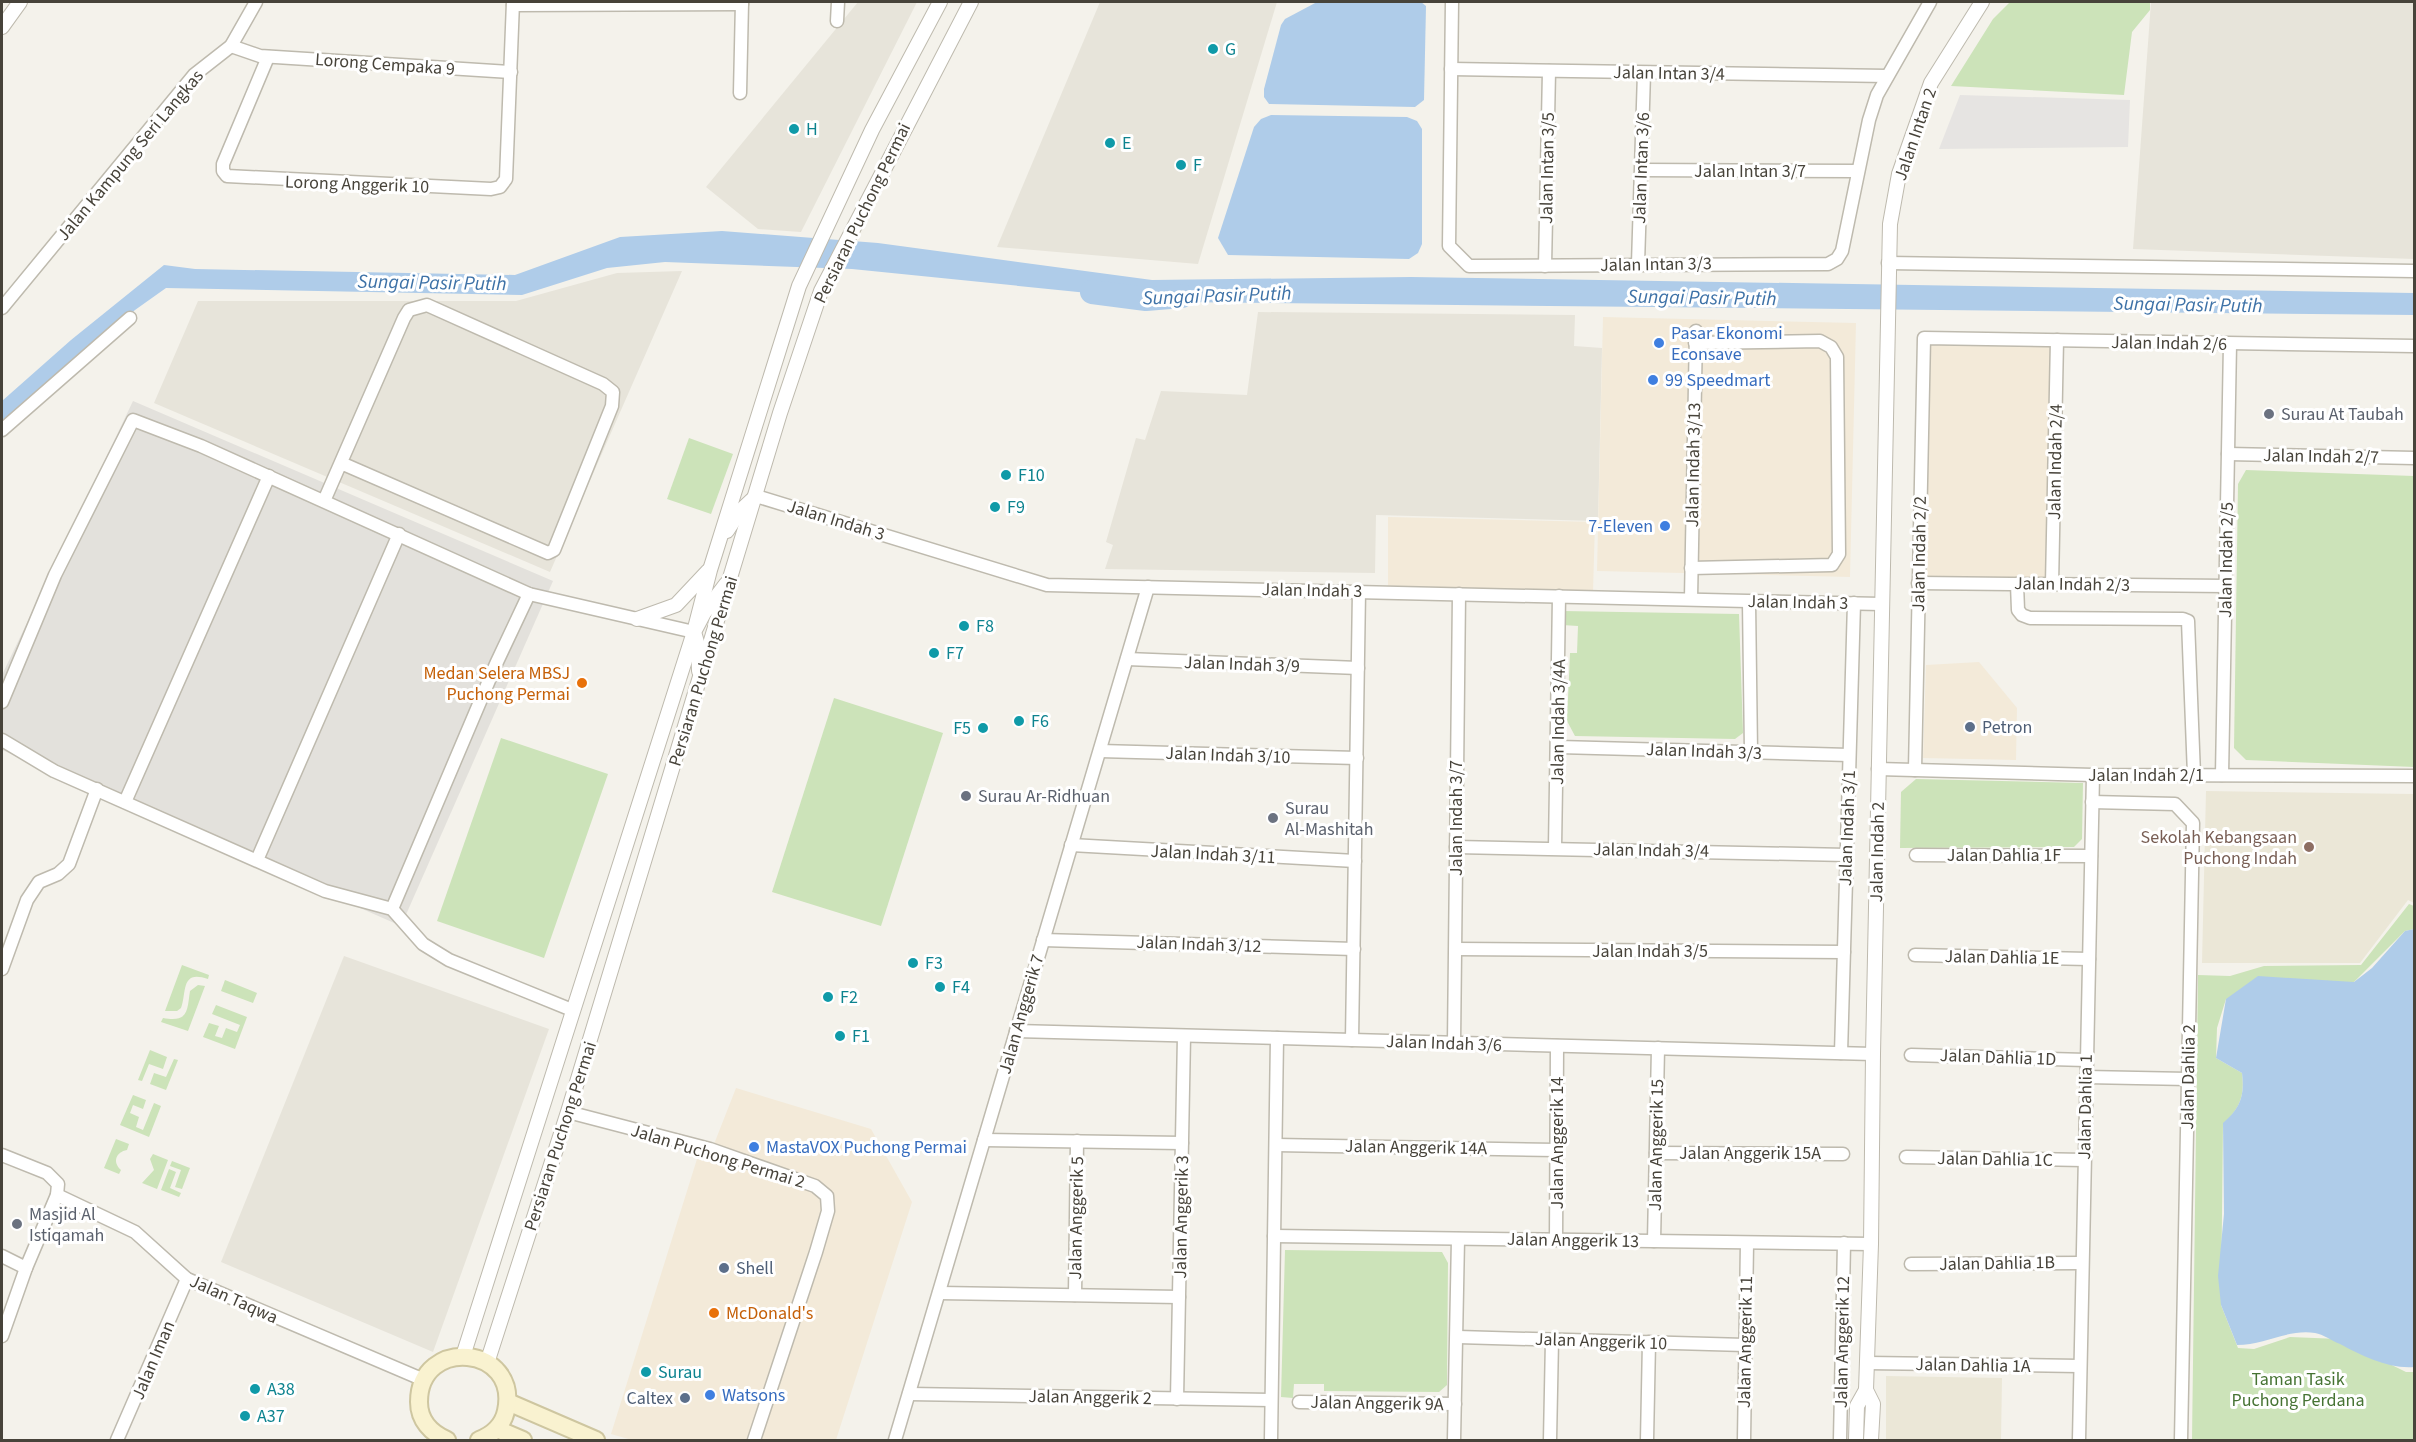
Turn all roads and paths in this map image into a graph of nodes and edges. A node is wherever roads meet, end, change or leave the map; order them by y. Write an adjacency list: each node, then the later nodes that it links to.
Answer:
1 (20, 2): 12 (street)
2 (256, 2): 13 (street, Jalan Kampung Seri Langkas)
3 (838, 2): 11 (street)
4 (940, 2): 35 (street, Persiaran Puchong Permai)
5 (972, 2): 40 (street, Persiaran Puchong Permai)
6 (1452, 2): 15 (street, Jalan Intan 3/3)
7 (1930, 2): 19 (street, Jalan Intan 3/3)
8 (1982, 2): 23 (street, Jalan Intan 2)
9 (513, 3): 10 (street); 17 (street)
10 (742, 3): 20 (street)
11 (837, 21)
12 (2, 27)
13 (231, 46): 14 (street, Lorong Cempaka 9); 27 (street, Jalan Kampung Seri Langkas)
14 (264, 57): 17 (street, Lorong Cempaka 9); 17 (street, Lorong Anggerik 10)
15 (1451, 69): 16 (street, Jalan Intan 3/4); 25 (street, Jalan Intan 3/3)
16 (1549, 71): 18 (street, Jalan Intan 3/4); 25 (street, Jalan Intan 3/5)
17 (511, 72)
18 (1644, 73): 19 (street, Jalan Intan 3/4); 21 (street, Jalan Intan 3/6)
19 (1887, 76): 22 (street, Jalan Intan 3/3)
20 (740, 93)
21 (1642, 170): 22 (street, Jalan Intan 3/7); 24 (street, Jalan Intan 3/6)
22 (1858, 171): 24 (street, Jalan Intan 3/3)
23 (1888, 263): 26 (street); 28 (street, Jalan Intan 2)
24 (1638, 264): 25 (street, Jalan Intan 3/3)
25 (1545, 266)
26 (2415, 271)
27 (2, 308)
28 (1888, 314): 59 (street, Jalan Indah 2)
29 (130, 318): 34 (street)
30 (1924, 338): 31 (street, Jalan Indah 2/6); 47 (street, Jalan Indah 2/2)
31 (2057, 340): 32 (street, Jalan Indah 2/6); 49 (street, Jalan Indah 2/4)
32 (2230, 344): 33 (street, Jalan Indah 2/6); 36 (street, Jalan Indah 2/5)
33 (2415, 346)
34 (2, 430)
35 (753, 430): 40 (street); 43 (street, Persiaran Puchong Permai)
36 (2228, 454): 37 (street, Jalan Indah 2/7); 50 (street, Jalan Indah 2/5)
37 (2415, 458)
38 (341, 463): 38 (street); 41 (street)
39 (269, 477): 41 (street); 65 (street); 79 (street)
40 (756, 496): 43 (street); 46 (street, Persiaran Puchong Permai); 51 (street, Jalan Indah 3)
41 (324, 501): 42 (street)
42 (399, 534): 53 (street); 87 (street)
43 (715, 554): 45 (street, Persiaran Puchong Permai)
44 (1691, 568): 44 (street, Jalan Indah 3/13); 56 (street, Jalan Indah 3/13)
45 (710, 570): 60 (street); 61 (street, Persiaran Puchong Permai)
46 (731, 578): 61 (street); 64 (street, Persiaran Puchong Permai)
47 (1918, 583): 48 (street, Jalan Indah 2/3); 73 (street, Jalan Indah 2/2)
48 (2017, 584): 49 (street, Jalan Indah 2/3); 75 (street)
49 (2052, 584): 50 (street, Jalan Indah 2/3)
50 (2226, 586): 76 (street, Jalan Indah 2/5)
51 (1148, 587): 52 (street, Jalan Indah 3); 62 (street, Jalan Anggerik 7)
52 (1359, 591): 54 (street, Jalan Indah 3); 63 (street)
53 (529, 594): 60 (street); 89 (street)
54 (1459, 594): 55 (street, Jalan Indah 3); 82 (street, Jalan Indah 3/7)
55 (1559, 596): 56 (street, Jalan Indah 3); 67 (street, Jalan Indah 3/4A)
56 (1691, 599): 57 (street, Jalan Indah 3)
57 (1749, 602): 58 (street, Jalan Indah 3); 69 (street)
58 (1854, 603): 59 (street, Jalan Indah 3); 70 (street, Jalan Indah 3/1)
59 (1881, 604): 72 (street, Jalan Indah 2)
60 (637, 619): 61 (street)
61 (694, 632): 64 (street); 97 (street, Persiaran Puchong Permai)
62 (1127, 659): 63 (street, Jalan Indah 3/9); 68 (street, Jalan Anggerik 7)
63 (1358, 668): 71 (street)
64 (700, 680): 111 (street, Persiaran Puchong Permai)
65 (2, 702)
66 (2, 740): 78 (street)
67 (1559, 747): 69 (street, Jalan Indah 3/3); 83 (street, Jalan Indah 3/4A)
68 (1100, 751): 71 (street, Jalan Indah 3/10); 81 (street, Jalan Anggerik 7)
69 (1751, 752): 70 (street, Jalan Indah 3/3)
70 (1849, 755): 84 (street, Jalan Indah 3/1)
71 (1357, 758): 88 (street)
72 (1878, 770): 73 (street, Jalan Indah 2/1); 106 (street, Jalan Indah 2)
73 (1915, 770): 74 (street, Jalan Indah 2/1)
74 (2093, 774): 75 (street, Jalan Indah 2/1); 80 (street, Jalan Dahlia 1)
75 (2194, 775): 76 (street, Jalan Indah 2/1)
76 (2222, 775): 77 (street, Jalan Indah 2/1)
77 (2415, 776)
78 (97, 789): 79 (street); 96 (street)
79 (125, 802): 87 (street)
80 (2092, 802): 86 (street, Jalan Dahlia 1); 110 (street, Jalan Dahlia 2)
81 (1071, 845): 88 (street, Jalan Indah 3/11); 90 (street, Jalan Anggerik 7)
82 (1456, 847): 83 (street, Jalan Indah 3/4); 92 (street, Jalan Indah 3/7)
83 (1555, 848): 84 (street, Jalan Indah 3/4)
84 (1847, 855): 93 (street, Jalan Indah 3/1)
85 (1916, 855): 86 (street, Jalan Dahlia 1F)
86 (2091, 856): 95 (street, Jalan Dahlia 1)
87 (257, 860): 89 (street)
88 (1355, 861): 91 (street)
89 (392, 909): 97 (street)
90 (1043, 940): 91 (street, Jalan Indah 3/12); 98 (street, Jalan Anggerik 7)
91 (1354, 949): 101 (street)
92 (1456, 949): 93 (street, Jalan Indah 3/5); 102 (street, Jalan Indah 3/7)
93 (1844, 952): 105 (street, Jalan Indah 3/1)
94 (1915, 955): 95 (street, Jalan Dahlia 1E)
95 (2089, 959): 108 (street, Jalan Dahlia 1)
96 (2, 969)
97 (572, 1010): 143 (street, Persiaran Puchong Permai)
98 (1016, 1031): 99 (street, Jalan Indah 3/6); 112 (street, Jalan Anggerik 7)
99 (1184, 1036): 100 (street, Jalan Indah 3/6); 114 (street, Jalan Anggerik 3)
100 (1277, 1038): 101 (street, Jalan Indah 3/6); 115 (street)
101 (1352, 1040): 102 (street, Jalan Indah 3/6)
102 (1454, 1043): 103 (street, Jalan Indah 3/6)
103 (1557, 1046): 104 (street, Jalan Indah 3/6); 116 (street, Jalan Anggerik 14)
104 (1658, 1048): 105 (street, Jalan Indah 3/6); 117 (street, Jalan Anggerik 15)
105 (1841, 1053): 106 (street, Jalan Indah 3/6)
106 (1873, 1054): 129 (street, Jalan Indah 2)
107 (1911, 1055): 108 (street, Jalan Dahlia 1D)
108 (2086, 1060): 109 (street, Jalan Dahlia 1)
109 (2086, 1077): 110 (street); 121 (street, Jalan Dahlia 1)
110 (2188, 1079): 172 (street, Jalan Dahlia 2)
111 (568, 1112): 144 (street, Persiaran Puchong Permai); 161 (street, Jalan Puchong Permai 2)
112 (984, 1140): 113 (street); 135 (street, Jalan Anggerik 7)
113 (1077, 1142): 114 (street); 136 (street, Jalan Anggerik 5)
114 (1182, 1143): 137 (street, Jalan Anggerik 3)
115 (1276, 1145): 116 (street, Jalan Anggerik 14A); 123 (street)
116 (1556, 1150): 125 (street, Jalan Anggerik 14)
117 (1656, 1153): 118 (street, Jalan Anggerik 15A); 126 (street, Jalan Anggerik 15)
118 (1843, 1154)
119 (2, 1155): 122 (street)
120 (1906, 1157): 121 (street, Jalan Dahlia 1C)
121 (2084, 1160): 131 (street, Jalan Dahlia 1)
122 (57, 1195): 133 (street); 134 (street, Jalan Taqwa)
123 (1274, 1236): 124 (street, Jalan Anggerik 13); 151 (street)
124 (1458, 1239): 125 (street, Jalan Anggerik 13); 139 (street)
125 (1556, 1239): 126 (street, Jalan Anggerik 13)
126 (1654, 1241): 127 (street, Jalan Anggerik 13)
127 (1747, 1243): 128 (street, Jalan Anggerik 13); 142 (street, Jalan Anggerik 11)
128 (1844, 1244): 129 (street, Jalan Anggerik 13); 168 (street, Jalan Anggerik 12)
129 (1871, 1244): 145 (street, Jalan Indah 2)
130 (2, 1256): 133 (street)
131 (2082, 1263): 132 (street, Jalan Dahlia 1B); 146 (street, Jalan Dahlia 1)
132 (1911, 1264)
133 (26, 1268): 138 (street)
134 (187, 1280): 147 (street, Jalan Taqwa); 157 (street, Jalan Iman)
135 (939, 1293): 136 (street); 149 (street, Jalan Anggerik 7)
136 (1075, 1295): 137 (street)
137 (1179, 1297): 150 (street, Jalan Anggerik 3)
138 (2, 1336)
139 (1458, 1337): 140 (street, Jalan Anggerik 10); 154 (street)
140 (1552, 1340): 141 (street, Jalan Anggerik 10); 165 (street)
141 (1649, 1342): 142 (street, Jalan Anggerik 10); 166 (street)
142 (1745, 1345): 167 (street, Jalan Anggerik 11)
143 (463, 1356): 144 (main road); 147 (main road)
144 (487, 1363): 152 (main road)
145 (1867, 1363): 146 (street, Jalan Dahlia 1A); 148 (street, Jalan Indah 2)
146 (2079, 1366): 171 (street, Jalan Dahlia 1)
147 (424, 1380): 156 (main road)
148 (1866, 1390): 169 (street, Jalan Indah 2); 170 (street, Jalan Indah 2)
149 (909, 1394): 150 (street, Jalan Anggerik 2); 162 (street, Jalan Anggerik 7)
150 (1178, 1399): 151 (street, Jalan Anggerik 2)
151 (1271, 1400): 163 (street)
152 (508, 1402): 155 (main road); 160 (main road)
153 (1299, 1402): 154 (street, Jalan Anggerik 9A)
154 (1455, 1404): 164 (street)
155 (497, 1429): 158 (main road); 159 (main road)
156 (440, 1439)
157 (117, 1440)
158 (480, 1440)
159 (523, 1440)
160 (596, 1440)
161 (754, 1440)
162 (895, 1440)
163 (1271, 1440)
164 (1454, 1440)
165 (1550, 1440)
166 (1647, 1440)
167 (1744, 1440)
168 (1840, 1440)
169 (1856, 1440)
170 (1871, 1440)
171 (2079, 1440)
172 (2181, 1440)

